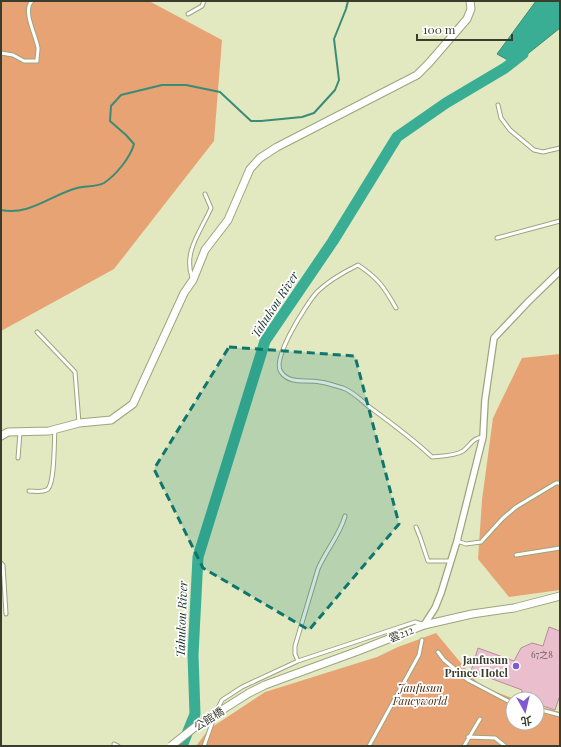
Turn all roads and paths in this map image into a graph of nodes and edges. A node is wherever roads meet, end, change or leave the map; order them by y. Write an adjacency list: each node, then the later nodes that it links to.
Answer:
1 (32, 1): 5 (lane)
2 (204, 1): 4 (lane)
3 (470, 1): 12 (street)
4 (188, 14)
5 (1, 53)
6 (498, 105): 7 (lane)
7 (560, 148)
8 (205, 194): 12 (lane)
9 (560, 221): 10 (lane)
10 (497, 238)
11 (560, 271): 19 (street)
12 (193, 280): 15 (street)
13 (396, 308): 19 (lane)
14 (38, 332): 15 (lane)
15 (79, 423): 16 (street)
16 (55, 429): 17 (street); 22 (lane)
17 (20, 431): 18 (street); 20 (lane)
18 (1, 436)
19 (483, 437): 25 (street)
20 (18, 458)
21 (560, 483): 25 (lane)
22 (30, 491)
23 (346, 516): 35 (lane)
24 (416, 527): 28 (lane)
25 (457, 541): 28 (street)
26 (560, 548): 27 (lane)
27 (516, 555)
28 (451, 561): 32 (street)
29 (1, 563): 31 (lane)
30 (560, 596): 32 (street, 雲212 / 雲212)
31 (6, 614)
32 (424, 625): 35 (lane); 36 (street, 雲212 / 雲212)
33 (422, 640): 44 (lane)
34 (438, 652): 37 (lane)
35 (298, 661): 43 (lane)
36 (249, 693): 42 (street, 公館橋 / 雲212, bridge)
37 (505, 699)
38 (545, 711): 39 (lane)
39 (560, 715)
40 (480, 719): 41 (lane)
41 (468, 737): 45 (lane); 46 (lane)
42 (171, 746)
43 (204, 746)
44 (370, 746)
45 (464, 746)
46 (505, 746)

